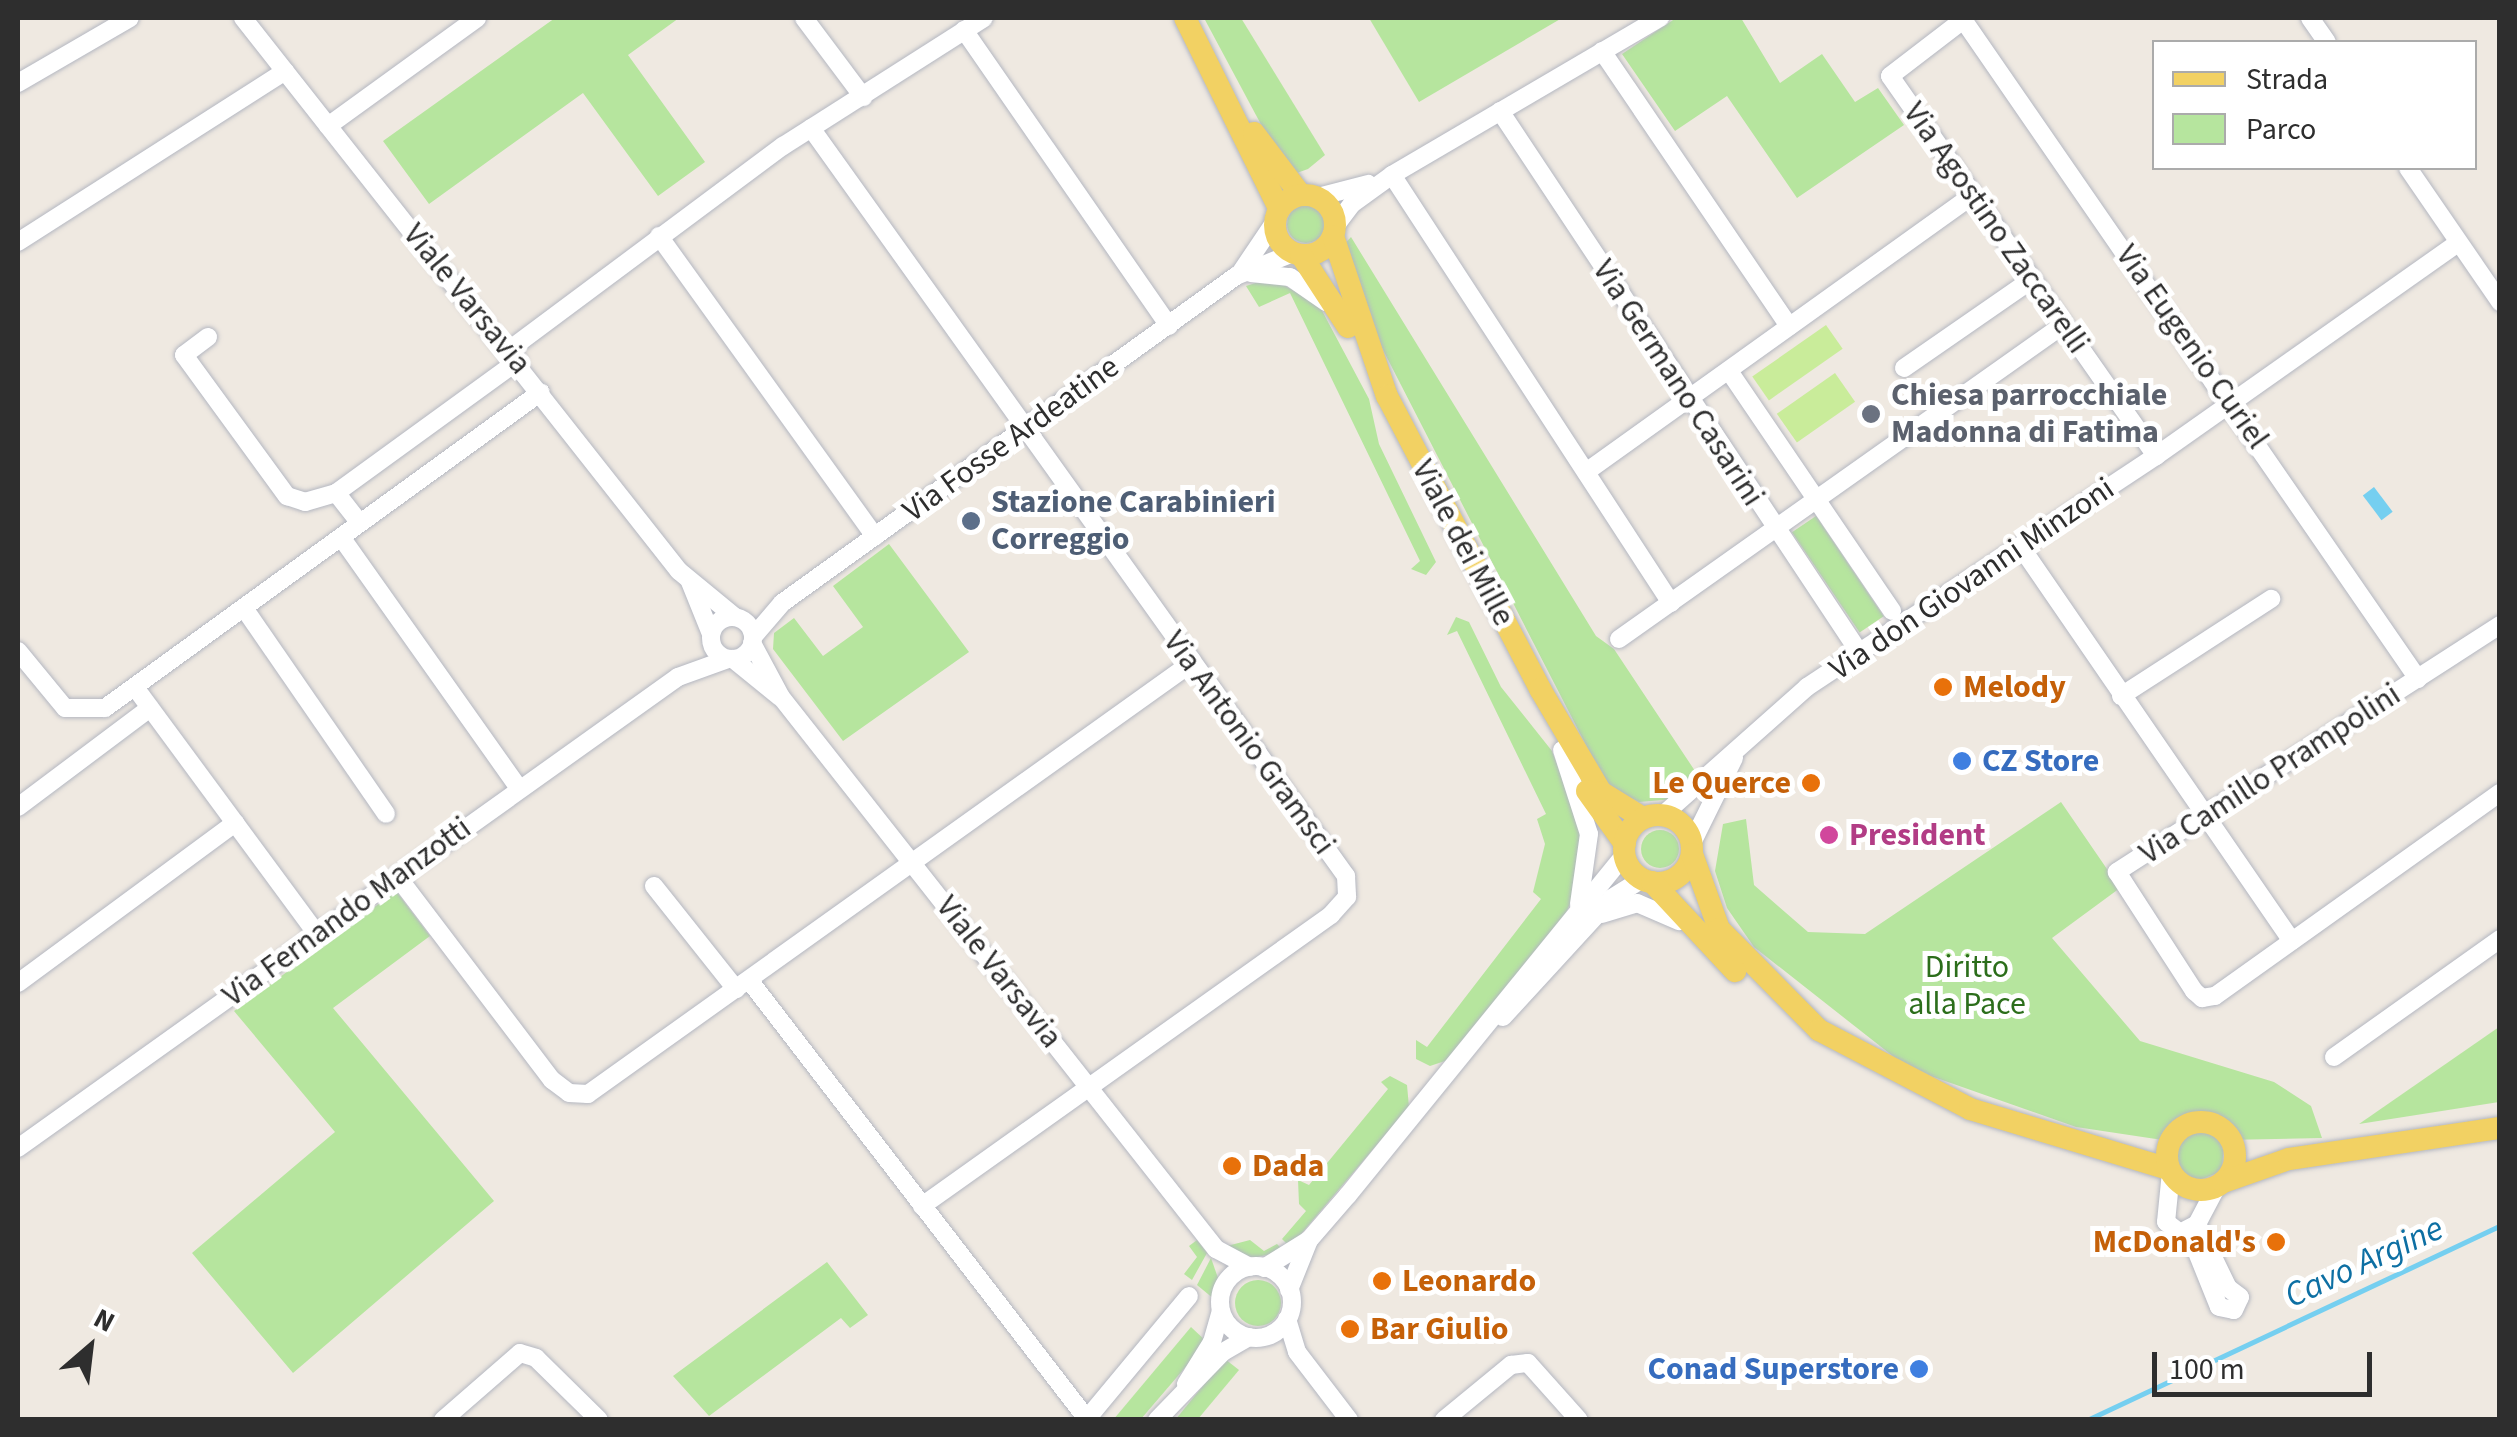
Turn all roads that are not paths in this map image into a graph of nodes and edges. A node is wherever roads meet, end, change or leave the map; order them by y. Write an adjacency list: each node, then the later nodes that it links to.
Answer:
1 (130, 18): 14 (street)
2 (243, 18): 13 (street, Viale Varsavia)
3 (475, 18): 18 (street)
4 (804, 18): 16 (street)
5 (984, 18): 10 (street)
6 (1185, 18): 15 (main road, Viale dei Mille)
7 (1660, 18): 12 (street)
8 (1962, 18): 23 (street, Via Agostino Zaccarelli); 44 (street, Via Eugenio Curiel)
9 (2310, 18): 11 (street)
10 (964, 30): 16 (street); 35 (street)
11 (2326, 40)
12 (1602, 51): 17 (street); 36 (street)
13 (285, 71): 18 (street, Viale Varsavia); 27 (street)
14 (18, 84)
15 (1224, 92): 22 (main road, Viale dei Mille); 24 (main road, Viale dei Mille)
16 (863, 97): 19 (street)
17 (1500, 111): 21 (street); 43 (street, Via Germano Casarini)
18 (328, 126): 38 (street, Viale Varsavia)
19 (811, 128): 26 (street); 45 (street, Via Antonio Gramsci)
20 (2409, 170): 28 (street)
21 (1392, 176): 22 (street); 25 (street); 47 (street)
22 (1309, 196): 24 (main road); 25 (main road, Viale dei Mille)
23 (1971, 196): 31 (street, Via Agostino Zaccarelli); 36 (street)
24 (1277, 216): 29 (main road, Viale dei Mille); 30 (street, Via Fosse Ardeatine)
25 (1334, 231): 29 (main road); 42 (main road, Viale dei Mille)
26 (660, 236): 38 (street); 53 (street)
27 (18, 242)
28 (2457, 244): 32 (street); 44 (street, Via don Giovanni Minzoni)
29 (1297, 254): 30 (street, Via Fosse Ardeatine); 33 (main road, Viale dei Mille)
30 (1240, 274): 33 (street); 35 (street, Via Fosse Ardeatine)
31 (2031, 280): 34 (street, Via Agostino Zaccarelli); 39 (street)
32 (2500, 302)
33 (1344, 319): 42 (main road, Viale dei Mille)
34 (2063, 325): 46 (street, Via Agostino Zaccarelli); 49 (street)
35 (1169, 326): 45 (street, Via Fosse Ardeatine)
36 (1789, 326): 40 (street)
37 (208, 337): 48 (street)
38 (513, 356): 41 (street, Viale Varsavia); 48 (street)
39 (1904, 368)
40 (1729, 371): 43 (street); 49 (street)
41 (540, 392): 50 (street); 55 (street, Viale Varsavia)
42 (1387, 396): 72 (main road, Viale dei Mille)
43 (1690, 400): 47 (street); 51 (street, Via Germano Casarini)
44 (2232, 404): 46 (street, Via don Giovanni Minzoni); 71 (street, Via Eugenio Curiel)
45 (1022, 430): 53 (street, Via Fosse Ardeatine); 69 (street, Via Antonio Gramsci)
46 (2156, 456): 54 (street, Via don Giovanni Minzoni)
47 (1586, 472): 58 (street)
48 (336, 493): 50 (street)
49 (1818, 500): 51 (street); 60 (street)
50 (359, 522): 52 (street)
51 (1775, 530): 58 (street); 67 (street, Via Germano Casarini)
52 (340, 536): 59 (street); 79 (street)
53 (875, 537): 57 (street, Via Fosse Ardeatine)
54 (2021, 547): 67 (street, Via don Giovanni Minzoni); 74 (street)
55 (690, 582): 61 (street, Viale Varsavia); 63 (street, Viale Varsavia)
56 (2271, 599): 74 (street)
57 (782, 603): 61 (street, Via Fosse Ardeatine); 65 (street, Via Fosse Ardeatine)
58 (1671, 603): 64 (street)
59 (244, 608): 73 (street); 82 (street)
60 (1892, 610)
61 (738, 618): 63 (street); 65 (street, Viale Varsavia)
62 (2500, 625): 71 (street, Via Camillo Prampolini)
63 (711, 636): 68 (street, Viale Varsavia); 70 (street, Via Fernando Manzotti)
64 (1619, 639)
65 (753, 640): 68 (street); 75 (street, Viale Varsavia)
66 (18, 651): 73 (street)
67 (1859, 652): 77 (street, Via don Giovanni Minzoni)
68 (731, 659): 70 (street, Via Fernando Manzotti); 75 (street, Viale Varsavia)
69 (1190, 664): 88 (street); 101 (street, Via Antonio Gramsci)
70 (678, 677): 79 (street, Via Fernando Manzotti)
71 (2418, 680): 84 (street, Via Camillo Prampolini)
72 (1540, 689): 78 (main road, Viale dei Mille); 83 (main road, Viale dei Mille)
73 (137, 690): 76 (street)
74 (2121, 696): 84 (street)
75 (780, 698): 88 (street, Viale Varsavia)
76 (150, 708): 81 (street); 85 (street)
77 (1739, 749): 83 (street, Via don Giovanni Minzoni); 86 (street, Via don Giovanni Minzoni)
78 (1562, 750): 87 (main road, Viale dei Mille); 92 (street, Viale dei Mille)
79 (519, 788): 89 (street, Via Fernando Manzotti)
80 (2500, 794): 95 (street)
81 (18, 807)
82 (386, 814)
83 (1653, 816): 86 (main road, Viale dei Mille); 87 (main road)
84 (2206, 818): 95 (street); 95 (street, Via Camillo Prampolini)
85 (234, 823): 93 (street); 97 (street)
86 (1692, 848): 90 (main road); 99 (main road)
87 (1625, 849): 90 (main road, Viale dei Mille); 92 (street)
88 (913, 862): 98 (street); 101 (street, Viale Varsavia)
89 (397, 876): 93 (street, Via Fernando Manzotti); 98 (street)
90 (1647, 880): 92 (street); 96 (main road, Viale dei Mille)
91 (654, 886): 98 (street)
92 (1586, 915): 96 (street); 111 (street)
93 (317, 934): 106 (street, Via Fernando Manzotti)
94 (2500, 939): 100 (street)
95 (2292, 941)
96 (1724, 959): 99 (main road, Viale dei Mille)
97 (18, 983)
98 (742, 985): 110 (street)
99 (1800, 1014): 105 (main road)
100 (2334, 1056)
101 (1088, 1085): 110 (street); 112 (street, Viale Varsavia)
102 (2500, 1128): 107 (main road)
103 (2178, 1130): 104 (main road); 105 (main road); 108 (main road)
104 (2229, 1137): 107 (main road); 109 (main road)
105 (2107, 1146): 108 (main road)
106 (18, 1148)
107 (2289, 1159): 109 (main road)
108 (2170, 1170): 109 (main road); 109 (street)
109 (2220, 1184)
110 (922, 1206): 122 (street)
111 (1308, 1240): 113 (street); 115 (street)
112 (1216, 1249): 113 (street, Viale Varsavia); 114 (street, Viale Varsavia)
113 (1257, 1268): 114 (street); 115 (street)
114 (1225, 1284): 117 (street)
115 (1289, 1290): 118 (street)
116 (1190, 1296): 122 (street)
117 (1221, 1311): 119 (street); 121 (street)
118 (1287, 1319): 119 (street); 120 (street)
119 (1254, 1338): 120 (street); 121 (street)
120 (1302, 1361): 126 (street)
121 (1184, 1390): 125 (street)
122 (1086, 1419)
123 (443, 1420): 124 (street)
124 (599, 1420)
125 (1157, 1420)
126 (1349, 1420)
127 (1444, 1420): 128 (street)
128 (1579, 1420)

